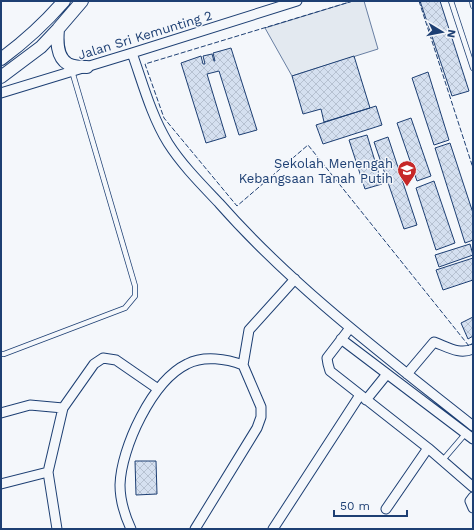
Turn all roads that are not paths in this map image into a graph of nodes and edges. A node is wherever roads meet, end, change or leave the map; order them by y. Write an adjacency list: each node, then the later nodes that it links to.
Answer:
1 (64, 1): 9 (main road)
2 (82, 1): 7 (main road)
3 (297, 1): 8 (street, Jalan Sri Kemunting 2)
4 (451, 1): 11 (lane)
5 (472, 1): 6 (lane)
6 (473, 6)
7 (58, 29): 10 (main road); 13 (main road)
8 (132, 53): 10 (street, Jalan Sri Kemunting 2); 15 (street)
9 (1, 59)
10 (87, 67): 12 (street, Jalan Sri Kemunting 2)
11 (473, 68)
12 (72, 71): 14 (street, Jalan Sri Kemunting 2); 19 (lane)
13 (1, 77)
14 (1, 93)
15 (295, 279): 16 (street); 20 (street)
16 (350, 328): 17 (street); 22 (street)
17 (341, 339): 21 (street); 24 (street)
18 (473, 349): 22 (street)
19 (1, 354)
20 (243, 366): 23 (street); 39 (street)
21 (387, 374): 24 (street); 28 (street)
22 (408, 374): 27 (street)
23 (158, 389): 25 (street); 38 (street)
24 (363, 397): 29 (street); 40 (street)
25 (63, 408): 26 (street); 31 (street)
26 (1, 412)
27 (473, 426)
28 (469, 436): 30 (lane)
29 (428, 448): 30 (street); 36 (street)
30 (442, 461): 33 (street)
31 (48, 472): 32 (street); 37 (street)
32 (1, 484)
33 (473, 487)
34 (473, 497): 35 (street)
35 (473, 508)
36 (386, 509)
37 (57, 529)
38 (131, 529)
39 (195, 529)
40 (273, 529)

